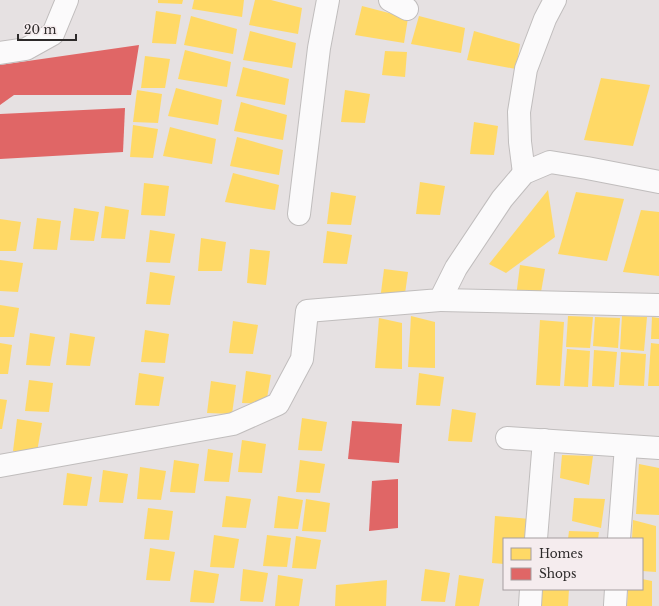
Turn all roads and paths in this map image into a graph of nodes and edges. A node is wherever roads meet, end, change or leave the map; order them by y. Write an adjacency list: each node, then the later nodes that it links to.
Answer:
1 (67, 0): 4 (street)
2 (328, 0): 7 (street)
3 (555, 0): 5 (street)
4 (0, 53)
5 (524, 173): 6 (street); 8 (street)
6 (659, 182)
7 (299, 214)
8 (440, 300): 9 (street); 14 (street)
9 (659, 305)
10 (507, 438): 11 (street)
11 (544, 440): 12 (street); 15 (street)
12 (626, 446): 13 (street); 16 (street)
13 (659, 448)
14 (0, 466)
15 (536, 538)
16 (619, 538)
17 (531, 590): 18 (street)
18 (530, 606)

